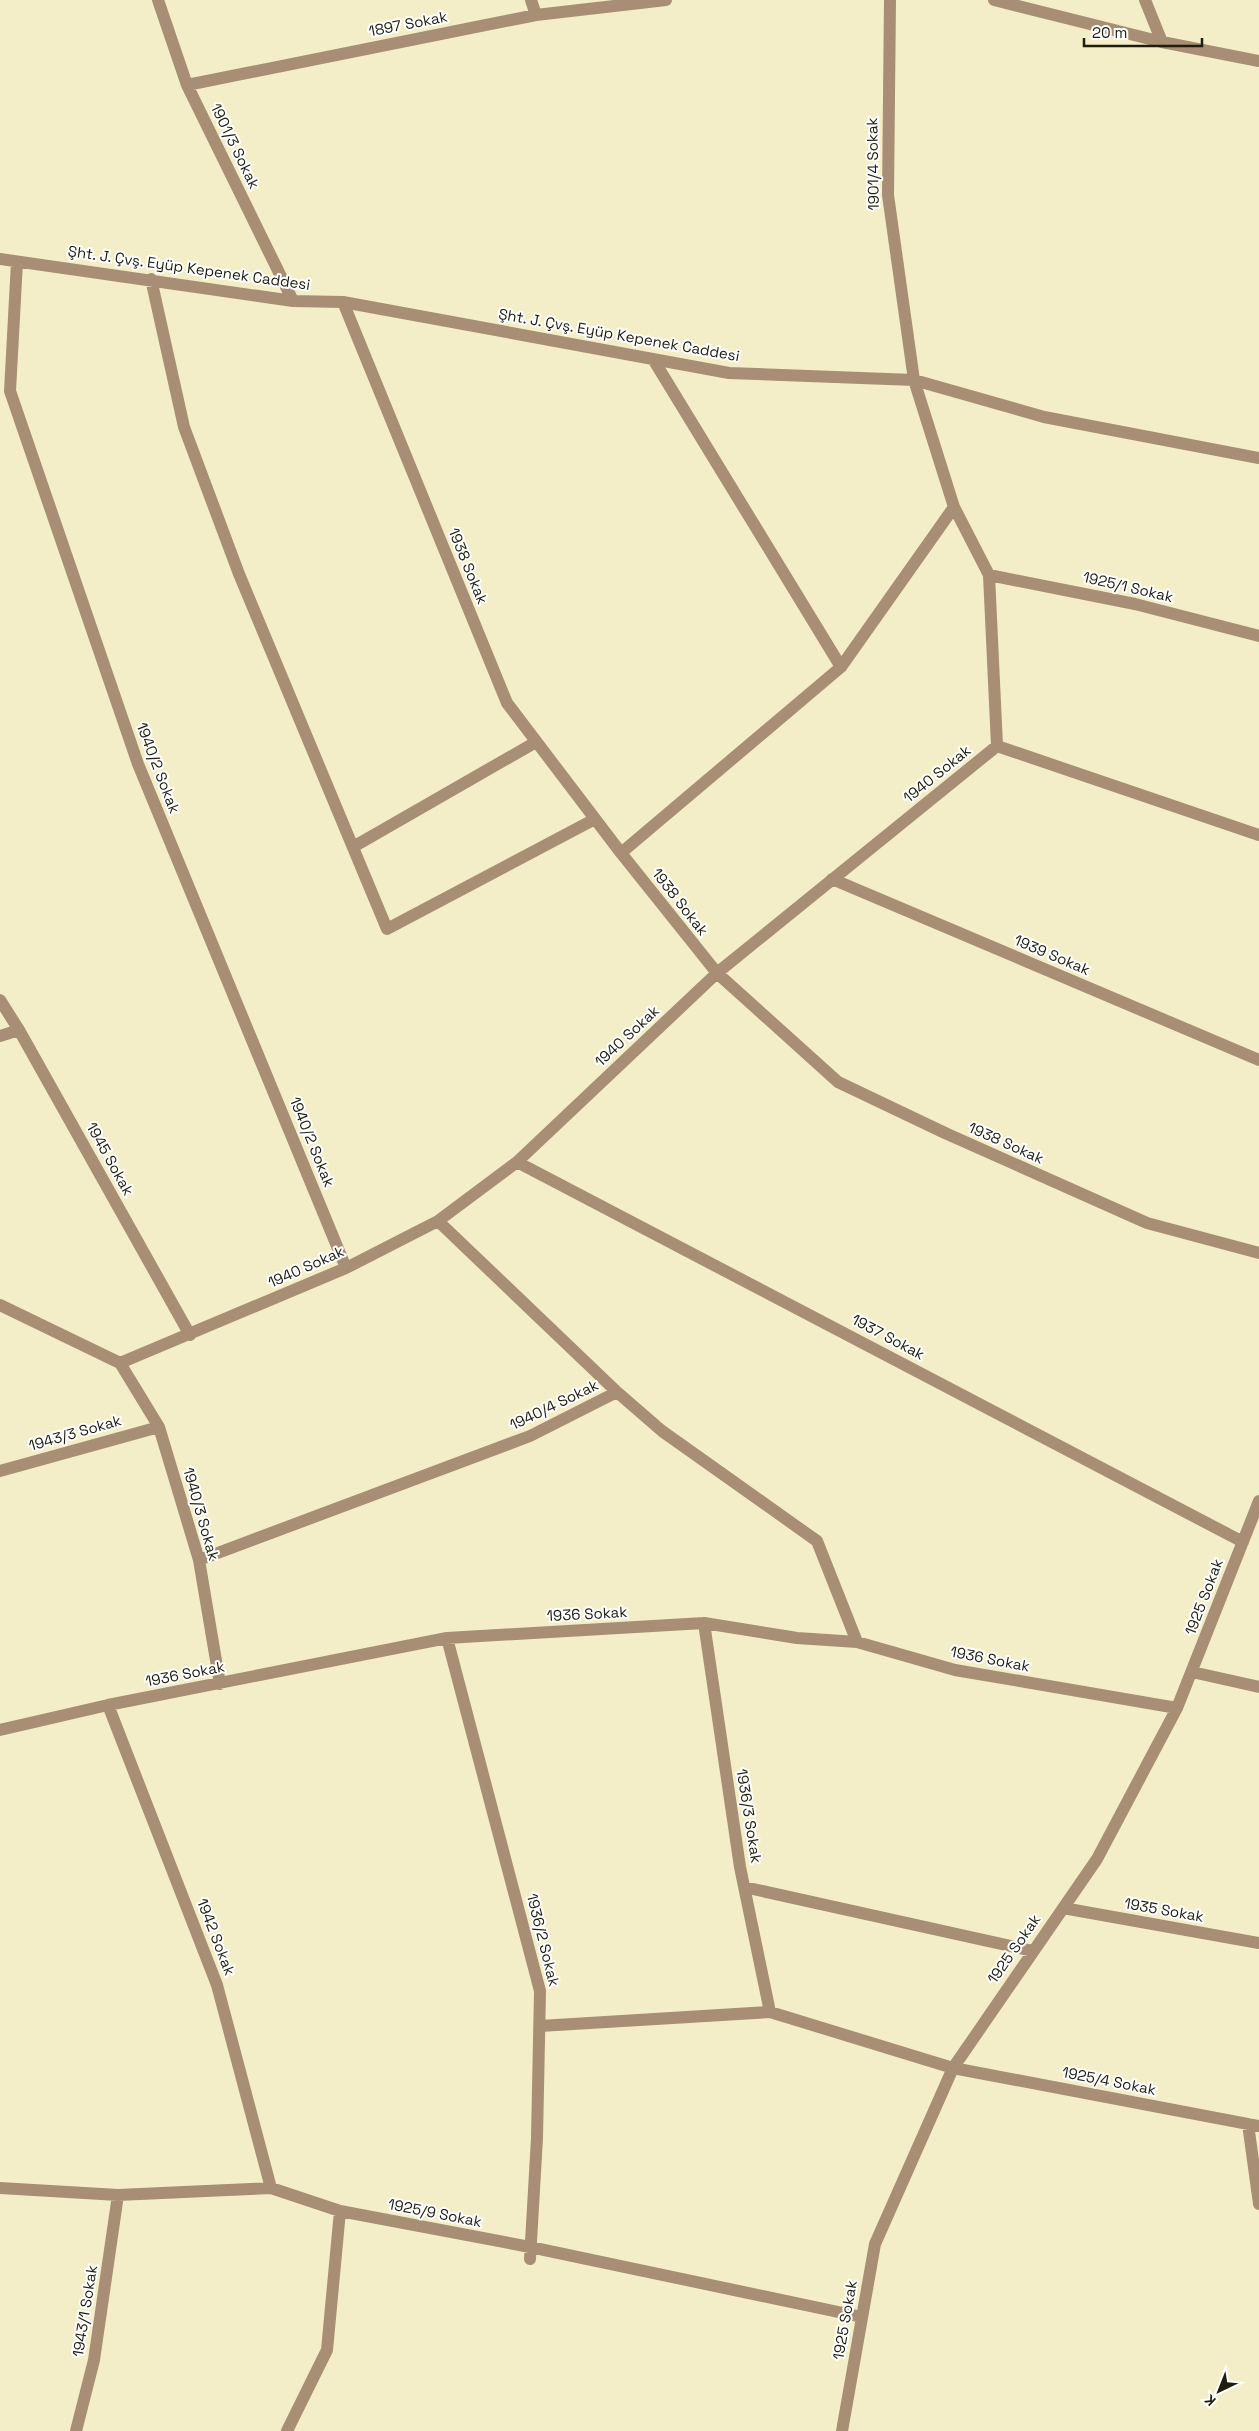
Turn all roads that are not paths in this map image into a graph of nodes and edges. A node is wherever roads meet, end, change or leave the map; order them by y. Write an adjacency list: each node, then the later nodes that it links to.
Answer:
1 (158, 0): 10 (street, 1901/3 Sokak)
2 (531, 0): 7 (street)
3 (666, 0): 7 (street, 1897 Sokak)
4 (890, 0): 17 (street, 1901/4 Sokak)
5 (994, 0): 8 (street)
6 (1146, 0): 8 (street)
7 (536, 15): 10 (street, 1897 Sokak)
8 (1162, 42): 9 (street)
9 (1259, 61)
10 (187, 85): 14 (street, 1901/3 Sokak)
11 (0, 259): 12 (street, Şht. J. Çvş. Eyüp Kepenek Caddesi)
12 (17, 262): 13 (street, Şht. J. Çvş. Eyüp Kepenek Caddesi); 38 (street, 1940/2 Sokak)
13 (151, 279): 14 (street, Şht. J. Çvş. Eyüp Kepenek Caddesi); 27 (street)
14 (293, 301): 15 (street, Şht. J. Çvş. Eyüp Kepenek Caddesi)
15 (343, 302): 16 (street, Şht. J. Çvş. Eyüp Kepenek Caddesi); 23 (street, 1938 Sokak)
16 (652, 360): 17 (street, Şht. J. Çvş. Eyüp Kepenek Caddesi); 22 (street)
17 (914, 380): 18 (street, Şht. J. Çvş. Eyüp Kepenek Caddesi); 19 (street, 1901/4 Sokak)
18 (1259, 458)
19 (954, 508): 20 (street, 1901/4 Sokak); 22 (street)
20 (988, 575): 21 (street, 1925/1 Sokak); 24 (street)
21 (1259, 636)
22 (841, 667): 28 (street)
23 (536, 742): 25 (street, 1938 Sokak); 27 (street)
24 (997, 746): 26 (street); 29 (street, 1940 Sokak)
25 (595, 819): 27 (street); 28 (street, 1938 Sokak)
26 (1259, 835)
27 (353, 847)
28 (620, 853): 30 (street, 1938 Sokak)
29 (832, 879): 30 (street, 1940 Sokak); 34 (street, 1939 Sokak)
30 (717, 974): 35 (street, 1940 Sokak); 37 (street, 1938 Sokak)
31 (0, 1000): 32 (street, 1945 Sokak)
32 (20, 1030): 33 (street); 40 (street, 1945 Sokak)
33 (0, 1036)
34 (1259, 1060)
35 (517, 1162): 36 (street, 1940 Sokak); 46 (street, 1937 Sokak)
36 (438, 1221): 38 (street, 1940 Sokak); 42 (street)
37 (1259, 1253)
38 (346, 1268): 40 (street, 1940 Sokak)
39 (0, 1305): 41 (street)
40 (190, 1334): 41 (street, 1940 Sokak)
41 (120, 1363): 43 (street, 1940/3 Sokak)
42 (616, 1392): 47 (street, 1940/4 Sokak); 50 (street, 1940/4 Sokak)
43 (158, 1427): 44 (street, 1943/3 Sokak); 47 (street, 1940/3 Sokak)
44 (0, 1471)
45 (1258, 1504): 46 (street, 1925 Sokak)
46 (1243, 1542): 51 (street, 1925 Sokak)
47 (199, 1560): 52 (street, 1940/3 Sokak)
48 (704, 1623): 49 (street, 1936 Sokak); 50 (street, 1936 Sokak); 57 (street, 1936/3 Sokak)
49 (447, 1638): 52 (street, 1936 Sokak); 62 (street, 1936/2 Sokak)
50 (857, 1642): 55 (street, 1936 Sokak)
51 (1192, 1672): 53 (street); 55 (street, 1925 Sokak)
52 (220, 1684): 54 (street, 1936 Sokak)
53 (1259, 1687)
54 (108, 1705): 56 (street, 1936 Sokak); 66 (street, 1942 Sokak)
55 (1177, 1708): 58 (street, 1925 Sokak)
56 (0, 1730)
57 (744, 1888): 60 (street); 61 (street, 1936/3 Sokak)
58 (1063, 1908): 59 (street, 1935 Sokak); 60 (street, 1925 Sokak)
59 (1259, 1943)
60 (1033, 1951): 63 (street, 1925 Sokak)
61 (770, 2012): 62 (street); 63 (street, 1925/4 Sokak)
62 (540, 2026): 70 (street, 1936/2 Sokak)
63 (952, 2068): 64 (street, 1925/4 Sokak); 71 (street, 1925 Sokak)
64 (1254, 2125): 68 (street)
65 (0, 2188): 67 (street, 1925/9 Sokak)
66 (272, 2188): 67 (street, 1925/9 Sokak); 69 (street, 1925/9 Sokak)
67 (118, 2195): 72 (street, 1943/1 Sokak)
68 (1259, 2204)
69 (340, 2211): 70 (street, 1925/9 Sokak); 73 (street)
70 (530, 2253): 71 (street, 1925/9 Sokak)
71 (862, 2317): 74 (street, 1925 Sokak)
72 (76, 2431)
73 (287, 2431)
74 (842, 2431)

